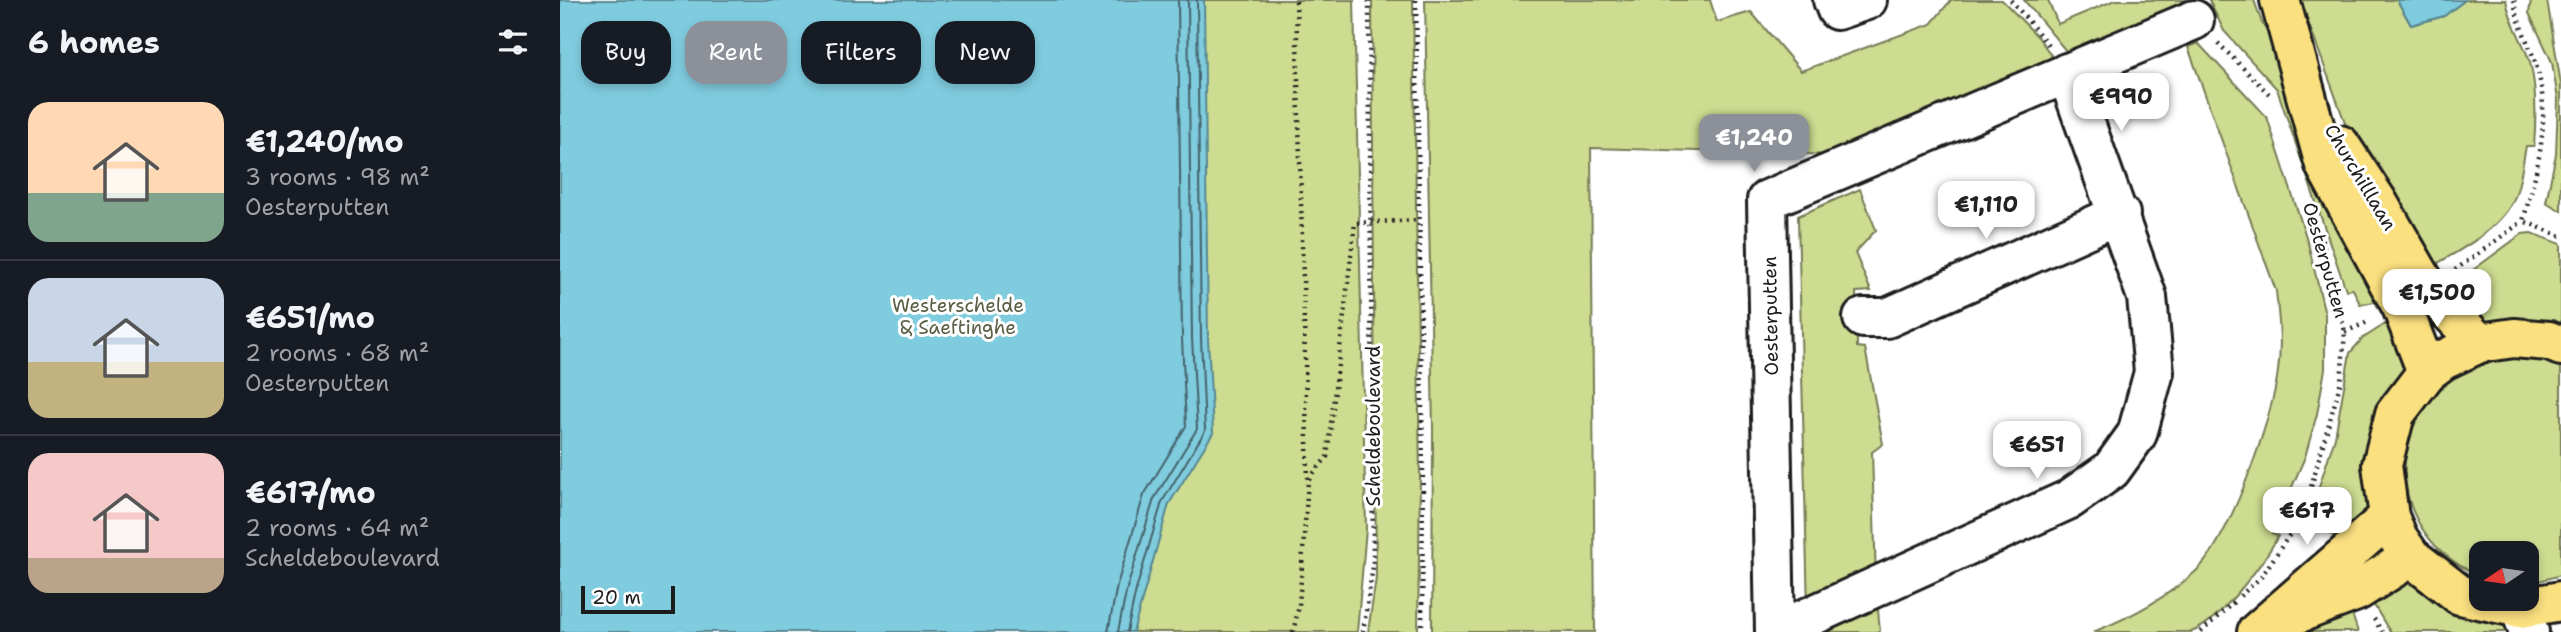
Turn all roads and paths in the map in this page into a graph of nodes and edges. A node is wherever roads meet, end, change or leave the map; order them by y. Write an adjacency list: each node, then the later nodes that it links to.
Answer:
1 (1296, 0): 22 (path)
2 (1369, 0): 14 (path, Scheldeboulevard)
3 (1416, 0): 15 (path)
4 (1833, 0): 5 (street)
5 (1867, 0)
6 (2011, 0): 10 (path)
7 (2280, 0): 11 (main road, Churchilllaan)
8 (2514, 0): 17 (path)
9 (2194, 20): 10 (street, Oesterputten); 12 (path)
10 (2067, 73): 13 (street, Oesterputten); 31 (street, Oesterputten)
11 (2301, 73): 19 (main road, Churchilllaan); 21 (main road, Churchilllaan)
12 (2275, 104)
13 (2120, 214): 18 (street); 31 (street, Oesterputten)
14 (1372, 220): 15 (path); 22 (path, Scheldeboulevard); 29 (path, Scheldeboulevard)
15 (1419, 220): 30 (path)
16 (2319, 229): 32 (path, Oesterputten)
17 (2561, 236)
18 (1863, 318)
19 (2479, 343): 20 (main road); 21 (main road)
20 (2561, 346)
21 (2427, 372): 23 (main road)
22 (1308, 481): 28 (path)
23 (2389, 517): 24 (main road); 27 (main road)
24 (2411, 557): 26 (main road); 27 (main road)
25 (2561, 600): 26 (main road)
26 (2524, 620)
27 (2263, 629)
28 (1293, 632)
29 (1363, 632)
30 (1422, 632)
31 (1776, 632)
32 (2201, 632)

